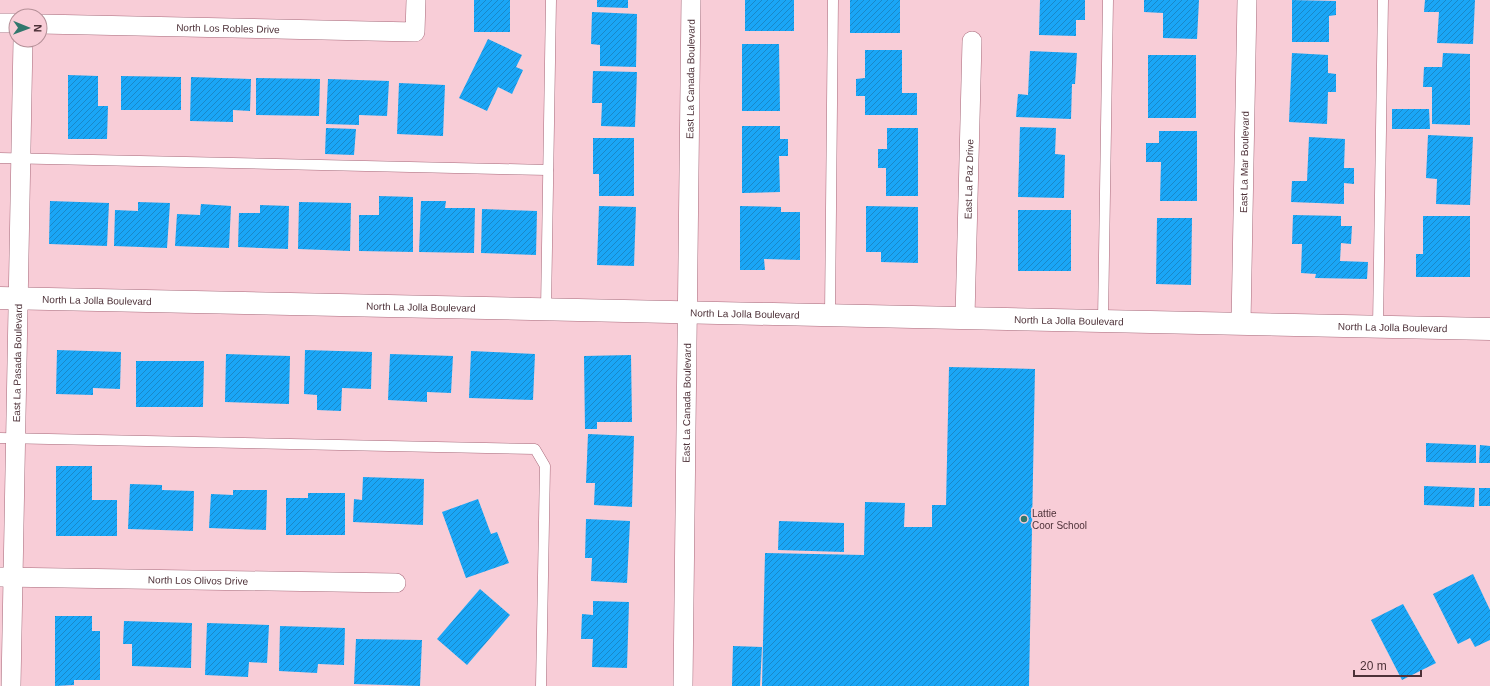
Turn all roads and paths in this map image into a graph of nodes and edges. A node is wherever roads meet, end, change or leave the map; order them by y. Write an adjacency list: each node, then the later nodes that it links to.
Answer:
1 (416, 0): 8 (street, North Los Robles Drive)
2 (551, 0): 13 (lane)
3 (690, 0): 16 (street, East La Canada Boulevard)
4 (833, 0): 17 (lane)
5 (1108, 0): 19 (lane)
6 (1246, 0): 20 (street, East La Mar Boulevard)
7 (1383, 0): 21 (lane)
8 (48, 24)
9 (972, 41): 18 (street, East La Paz Drive)
10 (23, 48): 12 (street, East La Pasada Boulevard)
11 (0, 158): 12 (lane)
12 (20, 158): 13 (lane); 14 (street, East La Pasada Boulevard)
13 (548, 170): 15 (lane)
14 (9, 298): 15 (street, North La Jolla Boulevard); 23 (street, East La Pasada Boulevard)
15 (546, 309): 16 (street, North La Jolla Boulevard)
16 (687, 312): 17 (street, North La Jolla Boulevard); 28 (street, East La Canada Boulevard)
17 (830, 314): 18 (street, North La Jolla Boulevard)
18 (965, 317): 19 (street, North La Jolla Boulevard)
19 (1103, 320): 20 (street, North La Jolla Boulevard)
20 (1241, 324): 21 (street, North La Jolla Boulevard)
21 (1378, 326): 22 (street, North La Jolla Boulevard)
22 (1490, 329)
23 (7, 438): 24 (street, East La Pasada Boulevard); 27 (lane)
24 (6, 577): 25 (street, North Los Olivos Drive); 26 (street, East La Pasada Boulevard)
25 (396, 583)
26 (11, 686)
27 (541, 686)
28 (682, 686)

